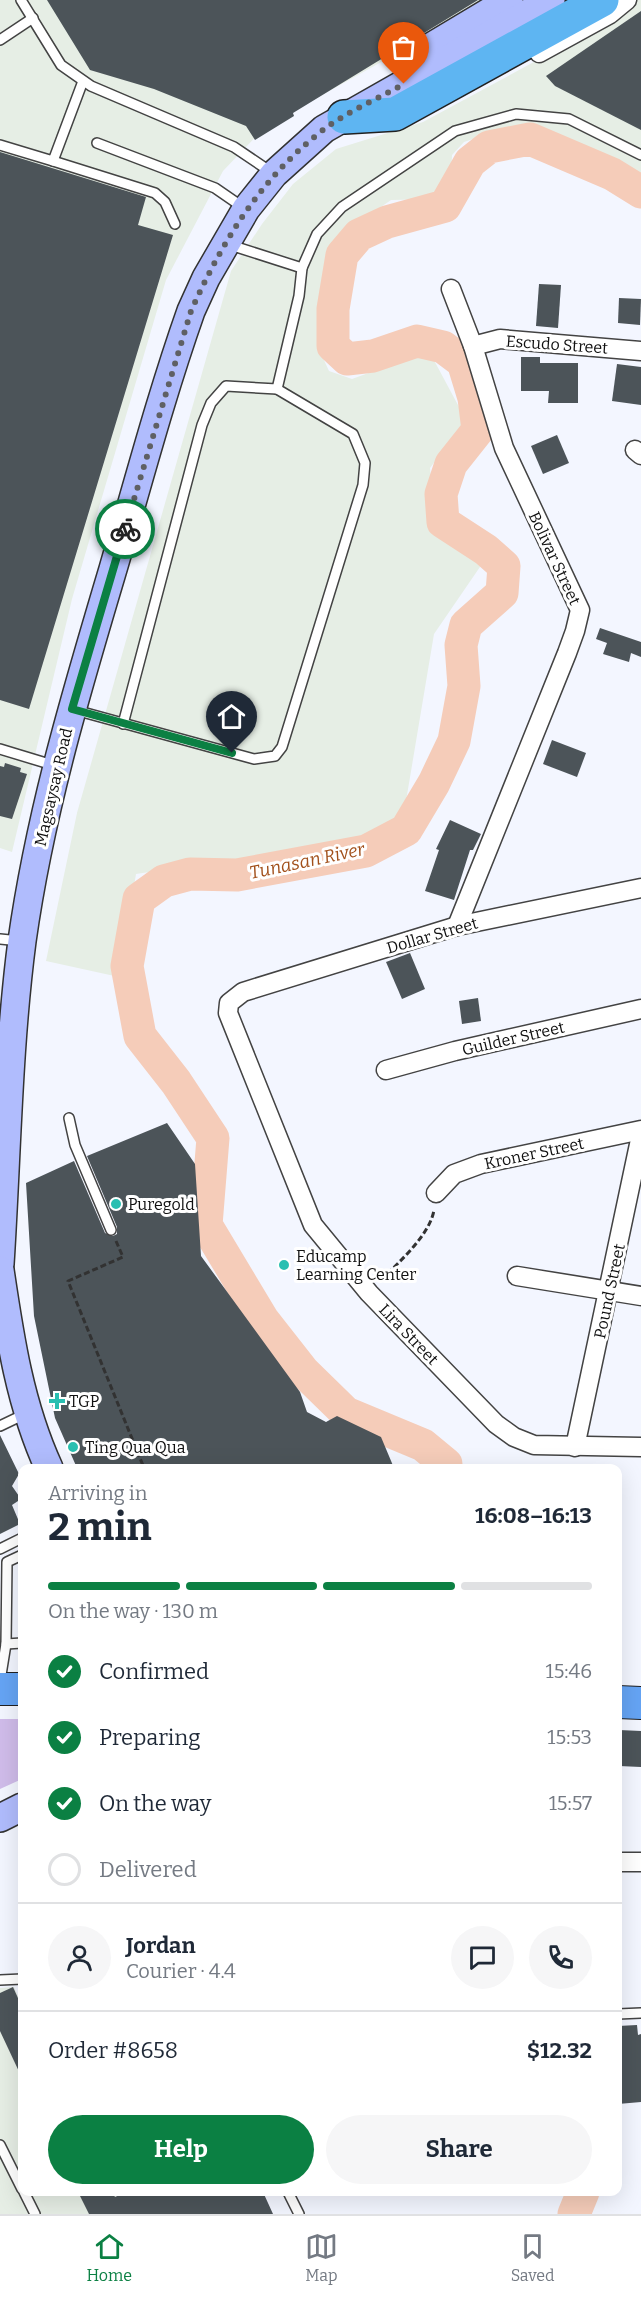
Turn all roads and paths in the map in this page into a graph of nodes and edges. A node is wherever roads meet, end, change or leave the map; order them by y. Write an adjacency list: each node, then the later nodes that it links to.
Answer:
1 (21, 0): 6 (lane)
2 (509, 0): 9 (main road)
3 (602, 0): 5 (highway)
4 (627, 0): 9 (street)
5 (553, 14): 9 (main road, Magsaysay Road); 9 (highway)
6 (33, 18): 7 (lane); 8 (lane)
7 (0, 40)
8 (83, 81): 13 (lane); 14 (lane)
9 (334, 123): 14 (main road, Magsaysay Road)
10 (97, 143): 15 (lane)
11 (0, 145): 13 (lane)
12 (641, 155): 18 (lane)
13 (53, 161): 16 (lane)
14 (274, 174): 15 (main road, Magsaysay Road)
15 (246, 209): 17 (main road, Magsaysay Road)
16 (175, 224)
17 (225, 244): 18 (lane); 23 (main road, Magsaysay Road)
18 (302, 268): 22 (lane)
19 (451, 289): 20 (street, Bolivar Street)
20 (473, 346): 21 (street, Escudo Street); 28 (street, Bolivar Street)
21 (641, 351)
22 (277, 389): 24 (lane); 24 (lane)
23 (72, 709): 24 (lane); 26 (main road, Magsaysay Road)
24 (123, 724)
25 (0, 749): 26 (lane)
26 (56, 766): 29 (main road, Magsaysay Road)
27 (641, 888): 28 (street, Dollar Street)
28 (457, 926): 30 (street, Dollar Street)
29 (11, 940): 38 (main road, Magsaysay Road)
30 (229, 1003): 42 (street, Lira Street)
31 (641, 1009): 32 (street, Guilder Street)
32 (387, 1070)
33 (69, 1118): 37 (lane)
34 (641, 1130): 36 (street, Kroner Street)
35 (641, 1135): 41 (street, Pound Street)
36 (436, 1193): 42 (path)
37 (111, 1230): 49 (path)
38 (0, 1264)
39 (0, 1270): 44 (main road)
40 (517, 1276): 41 (street)
41 (609, 1291): 43 (street); 46 (street, Pound Street)
42 (369, 1293): 46 (street, Lira Street)
43 (641, 1296)
44 (28, 1413): 45 (lane); 48 (main road)
45 (0, 1426)
46 (575, 1447): 47 (street, Lira Street)
47 (641, 1447)
48 (47, 1464)
49 (142, 1464)
50 (18, 1540): 51 (lane)
51 (0, 1549)
52 (18, 1557): 54 (lane)
53 (18, 1643): 54 (lane)
54 (6, 1644): 55 (lane)
55 (0, 1682)
56 (0, 1689): 57 (highway)
57 (18, 1689)
58 (622, 1702): 59 (highway)
59 (641, 1703)
60 (0, 1707): 61 (highway)
61 (18, 1707)
62 (18, 1809): 63 (main road)
63 (0, 1818)
64 (622, 1862): 65 (street)
65 (641, 1862)
66 (18, 1979): 67 (lane)
67 (0, 1980)
68 (641, 2013): 69 (lane)
69 (622, 2014)
70 (0, 2145): 71 (lane)
71 (18, 2180)
72 (26, 2196): 74 (lane)
73 (290, 2196): 75 (lane)
74 (35, 2214)
75 (299, 2214)

